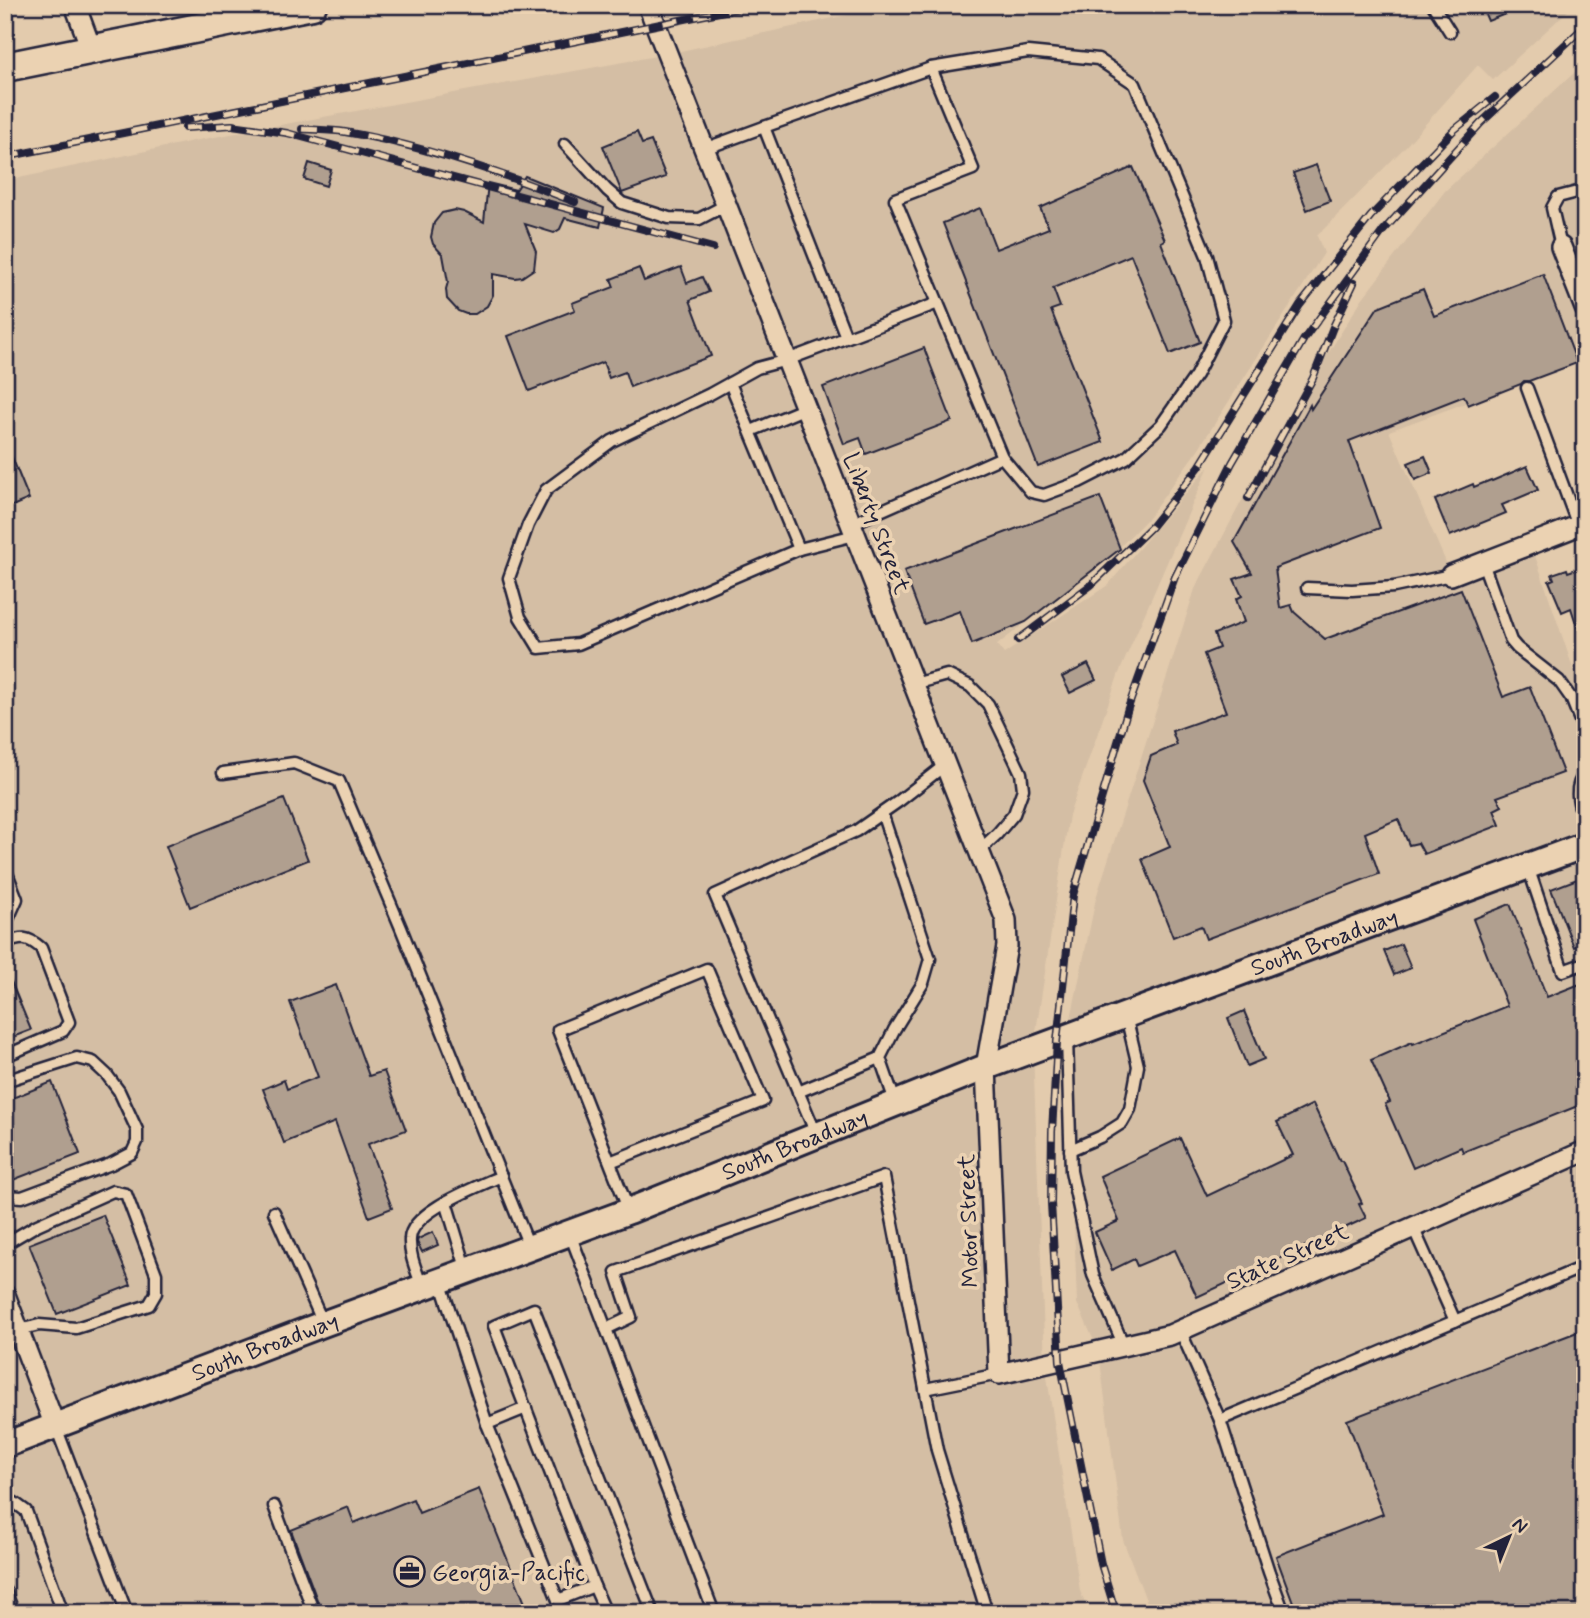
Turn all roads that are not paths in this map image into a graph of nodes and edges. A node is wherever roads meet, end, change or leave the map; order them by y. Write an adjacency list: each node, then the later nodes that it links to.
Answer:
1 (75, 5): 6 (street)
2 (312, 5): 6 (main road)
3 (648, 5): 11 (street, Liberty Street)
4 (1433, 5): 5 (lane)
5 (1450, 32)
6 (92, 51): 7 (main road)
7 (5, 67)
8 (931, 68): 9 (lane); 15 (lane); 23 (lane)
9 (764, 127): 11 (lane); 17 (lane)
10 (565, 144): 13 (lane)
11 (704, 149): 13 (street, Liberty Street)
12 (1585, 190): 14 (lane)
13 (726, 205): 18 (street, Liberty Street)
14 (1561, 247): 16 (street)
15 (937, 303): 17 (lane); 23 (lane)
16 (1585, 308)
17 (846, 337): 18 (lane)
18 (786, 360): 19 (lane); 21 (street, Liberty Street)
19 (730, 383): 22 (lane); 26 (lane)
20 (1527, 388): 24 (lane)
21 (806, 408): 22 (lane); 25 (street, Liberty Street)
22 (751, 431): 26 (lane)
23 (1002, 457): 25 (lane)
24 (1582, 525): 27 (street)
25 (853, 530): 26 (lane); 30 (street, Liberty Street)
26 (799, 549)
27 (1483, 563): 28 (street); 31 (lane)
28 (1451, 575): 29 (lane)
29 (1307, 589)
30 (914, 684): 32 (street, Liberty Street); 38 (lane)
31 (1585, 733)
32 (945, 765): 35 (lane); 38 (street, Liberty Street)
33 (223, 773): 56 (lane)
34 (1585, 774): 36 (lane)
35 (882, 813): 47 (lane); 50 (lane)
36 (1585, 826)
37 (1585, 845): 39 (street, South Broadway)
38 (979, 851): 48 (street, Liberty Street)
39 (1527, 867): 43 (lane); 44 (street, South Broadway)
40 (5, 868): 41 (lane)
41 (5, 919)
42 (5, 943): 46 (lane)
43 (1585, 963)
44 (1126, 1016): 45 (street, South Broadway); 53 (lane)
45 (1067, 1038): 48 (street, South Broadway); 53 (lane)
46 (5, 1056)
47 (880, 1058): 50 (lane); 51 (lane)
48 (986, 1067): 51 (street, South Broadway); 75 (street, Motor Street)
49 (5, 1081): 57 (lane)
50 (798, 1092): 52 (lane)
51 (896, 1104): 52 (street, South Broadway)
52 (817, 1136): 59 (street, South Broadway)
53 (1070, 1150): 74 (lane)
54 (1585, 1151): 61 (street, State Street)
55 (610, 1162): 55 (lane); 59 (lane)
56 (501, 1176): 58 (lane); 64 (lane)
57 (5, 1196)
58 (446, 1202): 66 (lane); 67 (lane)
59 (629, 1211): 62 (street, South Broadway)
60 (274, 1212): 70 (lane)
61 (1413, 1227): 69 (lane); 73 (street, State Street)
62 (570, 1233): 64 (street, South Broadway); 71 (lane)
63 (5, 1244): 72 (lane)
64 (530, 1248): 66 (street, South Broadway)
65 (1585, 1266): 69 (lane)
66 (467, 1271): 67 (street, South Broadway)
67 (430, 1284): 70 (street, South Broadway); 79 (lane)
68 (5, 1295): 72 (street)
69 (1455, 1321): 78 (lane)
70 (323, 1324): 80 (street, South Broadway)
71 (606, 1329): 76 (lane); 92 (lane)
72 (19, 1330): 80 (street)
73 (1180, 1331): 74 (street, State Street); 78 (lane)
74 (1124, 1346): 75 (street, State Street)
75 (999, 1374): 76 (lane)
76 (925, 1388): 93 (lane)
77 (526, 1408): 79 (lane); 84 (lane); 91 (lane)
78 (1220, 1420): 94 (lane)
79 (487, 1424): 84 (lane)
80 (55, 1426): 81 (street, South Broadway); 88 (lane)
81 (5, 1445)
82 (274, 1506): 89 (lane)
83 (5, 1507): 87 (lane)
84 (594, 1586): 90 (lane)
85 (5, 1591): 86 (lane)
86 (14, 1613)
87 (63, 1613)
88 (127, 1613)
89 (314, 1613)
90 (606, 1613)
91 (653, 1613)
92 (714, 1613)
93 (987, 1613)
94 (1284, 1613)

